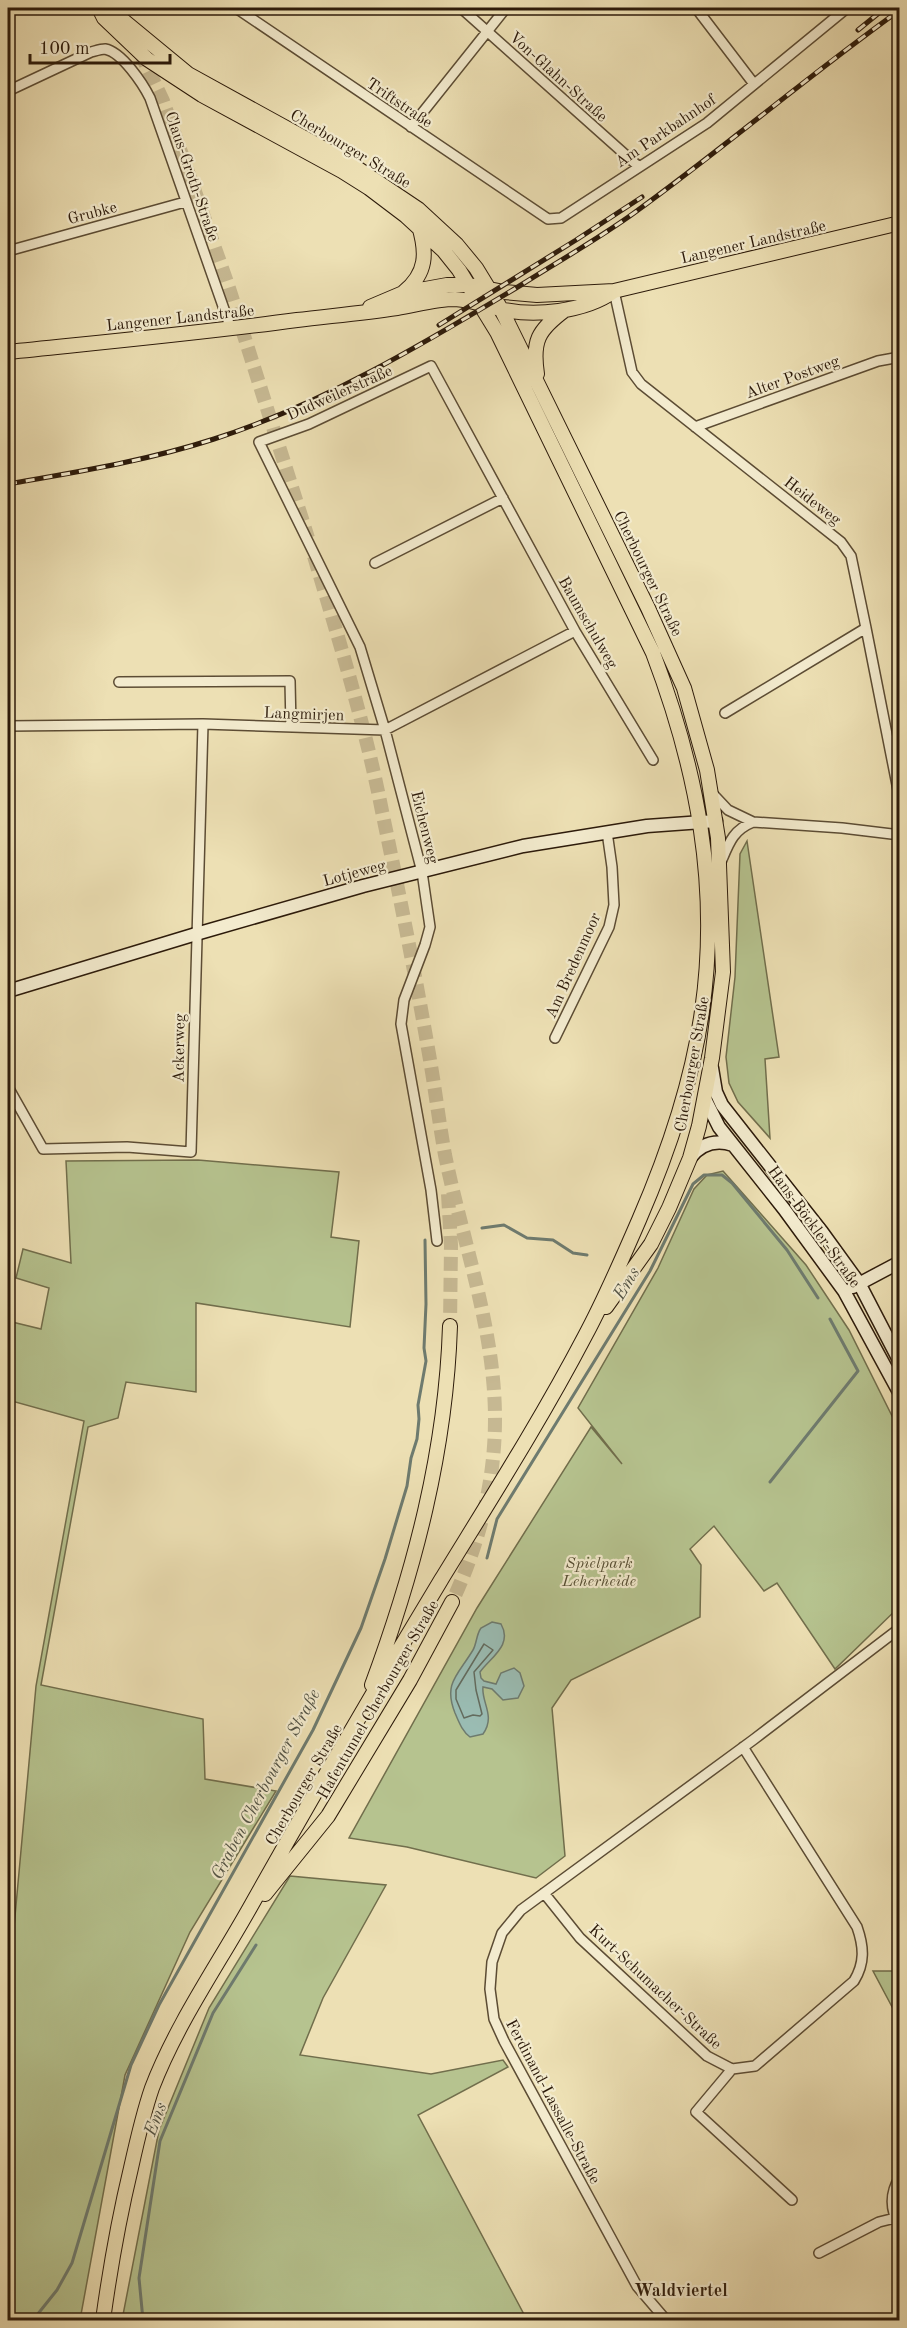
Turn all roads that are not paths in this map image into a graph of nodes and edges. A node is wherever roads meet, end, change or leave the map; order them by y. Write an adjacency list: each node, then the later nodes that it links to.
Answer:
1 (99, 8): 16 (main road, Cherbourger Straße)
2 (108, 8): 19 (main road, Cherbourger Straße)
3 (236, 8): 11 (street, Triftstraße)
4 (460, 8): 8 (street, Von-Glahn-Straße)
5 (506, 8): 8 (street)
6 (696, 8): 9 (street)
7 (847, 8): 9 (street, Am Parkbahnhof)
8 (488, 32): 11 (street); 12 (street, Von-Glahn-Straße)
9 (754, 84): 12 (street, Am Parkbahnhof)
10 (8, 91): 13 (street, Claus-Groth-Straße)
11 (411, 127): 14 (street, Triftstraße)
12 (638, 166): 14 (street, Am Parkbahnhof)
13 (185, 202): 17 (street, Grubke); 26 (street, Claus-Groth-Straße)
14 (548, 219)
15 (900, 223): 20 (main road, Langener Landstraße)
16 (418, 226): 18 (main road, Cherbourger Straße); 21 (main road)
17 (8, 251)
18 (469, 285): 19 (main road, Langener Landstraße); 21 (main road, Langener Landstraße); 22 (main road, Cherbourger Straße)
19 (490, 289): 20 (main road, Langener Landstraße); 23 (main road, Cherbourger Straße)
20 (614, 291): 24 (main road, Langener Landstraße); 31 (street, Heideweg)
21 (403, 293): 25 (main road, Langener Landstraße)
22 (480, 303): 23 (main road, Langener Landstraße); 25 (main road, Langener Landstraße); 47 (main road, Cherbourger Straße)
23 (501, 309): 24 (main road, Langener Landstraße); 30 (main road, Cherbourger Straße)
24 (565, 309): 30 (main road)
25 (356, 312): 26 (main road, Langener Landstraße)
26 (231, 329): 27 (main road, Langener Landstraße)
27 (8, 352)
28 (900, 357): 31 (street, Alter Postweg)
29 (431, 366): 32 (street, Dudweilerstraße); 33 (street, Baumschulweg)
30 (539, 388): 44 (main road, Cherbourger Straße)
31 (695, 428): 35 (street, Heideweg)
32 (259, 442): 42 (street, Eichenweg)
33 (503, 498): 34 (street); 36 (street, Baumschulweg)
34 (375, 563)
35 (866, 628): 38 (street); 45 (street, Heideweg)
36 (575, 631): 42 (street, Langmirjen); 43 (street, Baumschulweg)
37 (119, 682): 41 (street)
38 (724, 713)
39 (203, 724): 40 (street, Langmirjen); 41 (street, Langmirjen); 53 (street, Ackerweg)
40 (8, 726)
41 (291, 727): 42 (street, Langmirjen)
42 (385, 730): 52 (street, Eichenweg)
43 (653, 760)
44 (712, 793): 46 (main road, Cherbourger Straße); 48 (street)
45 (900, 800)
46 (716, 821): 47 (street, Lotjeweg); 51 (main road, Cherbourger Straße)
47 (701, 822): 49 (street, Lotjeweg); 56 (main road, Cherbourger Straße)
48 (753, 822): 50 (street); 51 (street)
49 (606, 832): 52 (street, Lotjeweg); 55 (street, Am Bredenmoor)
50 (900, 835)
51 (720, 864): 57 (main road, Cherbourger Straße)
52 (422, 872): 53 (street, Lotjeweg); 64 (street, Eichenweg)
53 (196, 934): 54 (street, Lotjeweg); 58 (street, Ackerweg)
54 (8, 991)
55 (555, 1038)
56 (694, 1057): 59 (main road); 60 (main road, Cherbourger Straße)
57 (712, 1058): 59 (main road, Cherbourger Straße); 61 (street, Hans-Böckler-Straße)
58 (8, 1086)
59 (705, 1099): 60 (main road); 61 (street); 62 (street, Hans-Böckler-Straße); 63 (main road, Cherbourger Straße)
60 (682, 1104): 69 (main road, Cherbourger Straße)
61 (722, 1105): 66 (street, Hans-Böckler-Straße)
62 (733, 1145): 63 (street); 67 (street, Hans-Böckler-Straße)
63 (690, 1158): 69 (main road, Cherbourger Straße)
64 (437, 1241)
65 (900, 1262): 66 (street)
66 (859, 1283): 67 (street); 70 (street, Hans-Böckler-Straße)
67 (844, 1292): 71 (street, Hans-Böckler-Straße)
68 (450, 1326): 74 (main road, Hafentunnel Cherbourger Straße)
69 (585, 1335): 74 (main road, Cherbourger Straße)
70 (900, 1362)
71 (900, 1394)
72 (452, 1602): 77 (main road, Hafentunnel Cherbourger Straße)
73 (900, 1628): 75 (street)
74 (358, 1721): 77 (main road, Cherbourger Straße)
75 (743, 1748): 76 (street); 78 (street)
76 (544, 1893): 78 (street, Kurt-Schumacher-Straße); 88 (street, Ferdinand-Lassalle-Straße)
77 (240, 1926): 84 (main road, Cherbourger Straße)
78 (732, 2069): 80 (street)
79 (900, 2177): 81 (street)
80 (792, 2200)
81 (895, 2218): 82 (street); 83 (street)
82 (900, 2227)
83 (819, 2253)
84 (109, 2273): 86 (main road, Cherbourger Straße); 87 (main road, Cherbourger Straße)
85 (900, 2316): 89 (street)
86 (95, 2320)
87 (105, 2320)
88 (666, 2320)
89 (892, 2320)

